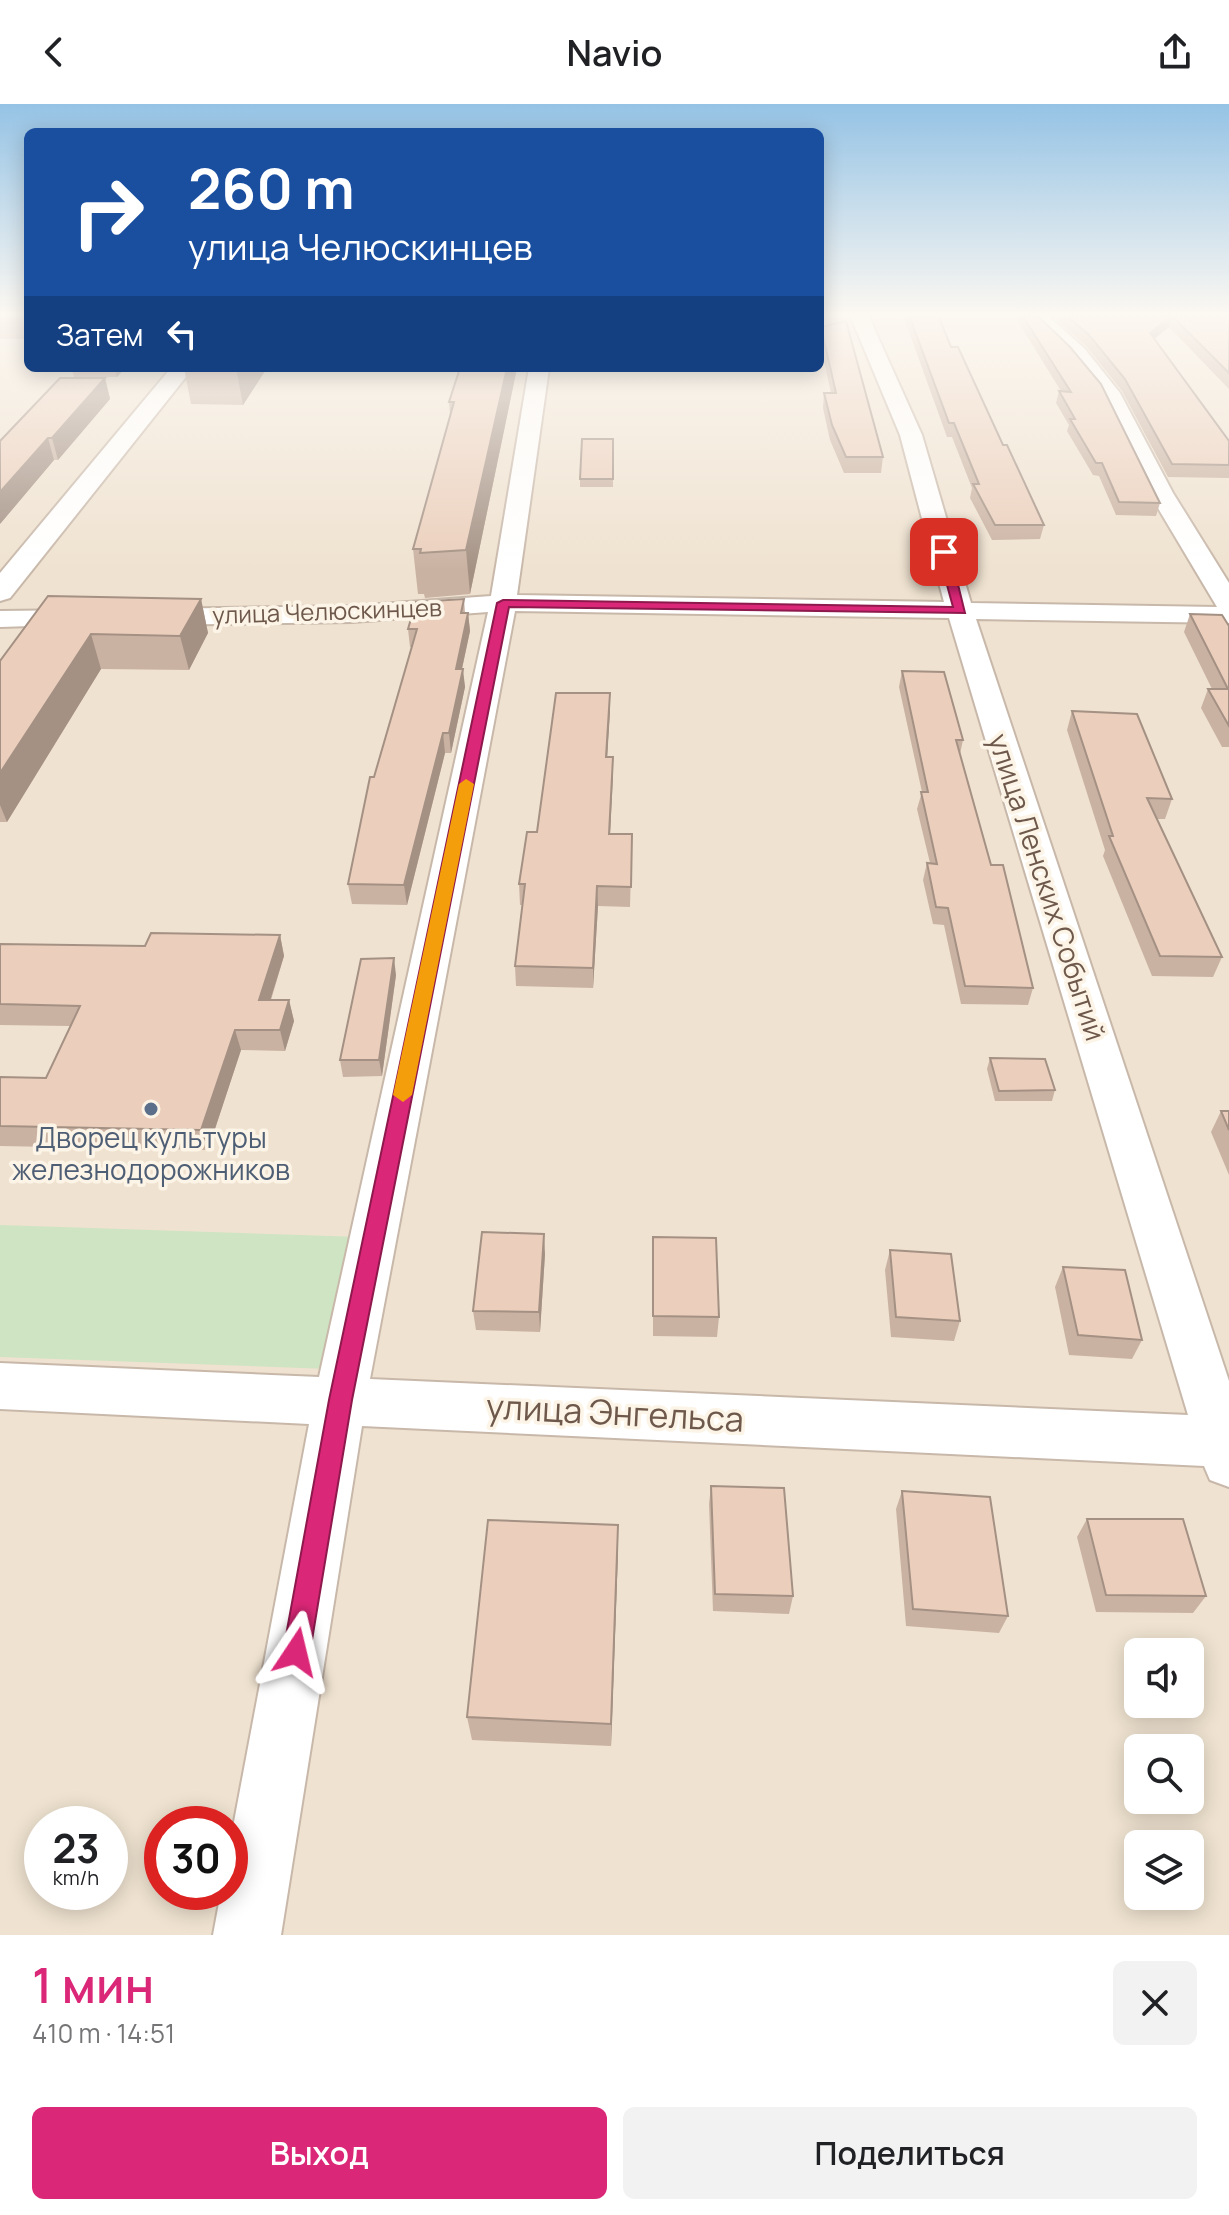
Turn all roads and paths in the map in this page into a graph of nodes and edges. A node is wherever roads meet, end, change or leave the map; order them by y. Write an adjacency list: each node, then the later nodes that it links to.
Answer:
1 (156, 400): 5 (street)
2 (534, 400): 6 (street)
3 (896, 400): 8 (street, улица Ленских Событий)
4 (1114, 400): 7 (street)
5 (0, 592)
6 (503, 603): 8 (street, улица Челюскинцев); 10 (street, улица Челюскинцев); 12 (street)
7 (1229, 604)
8 (960, 611): 9 (street, улица Челюскинцев); 13 (street, улица Ленских Событий)
9 (1229, 615)
10 (0, 619)
11 (0, 1386): 12 (street, улица Энгельса)
12 (340, 1400): 13 (street, улица Энгельса); 14 (street)
13 (1227, 1449)
14 (247, 1935)

